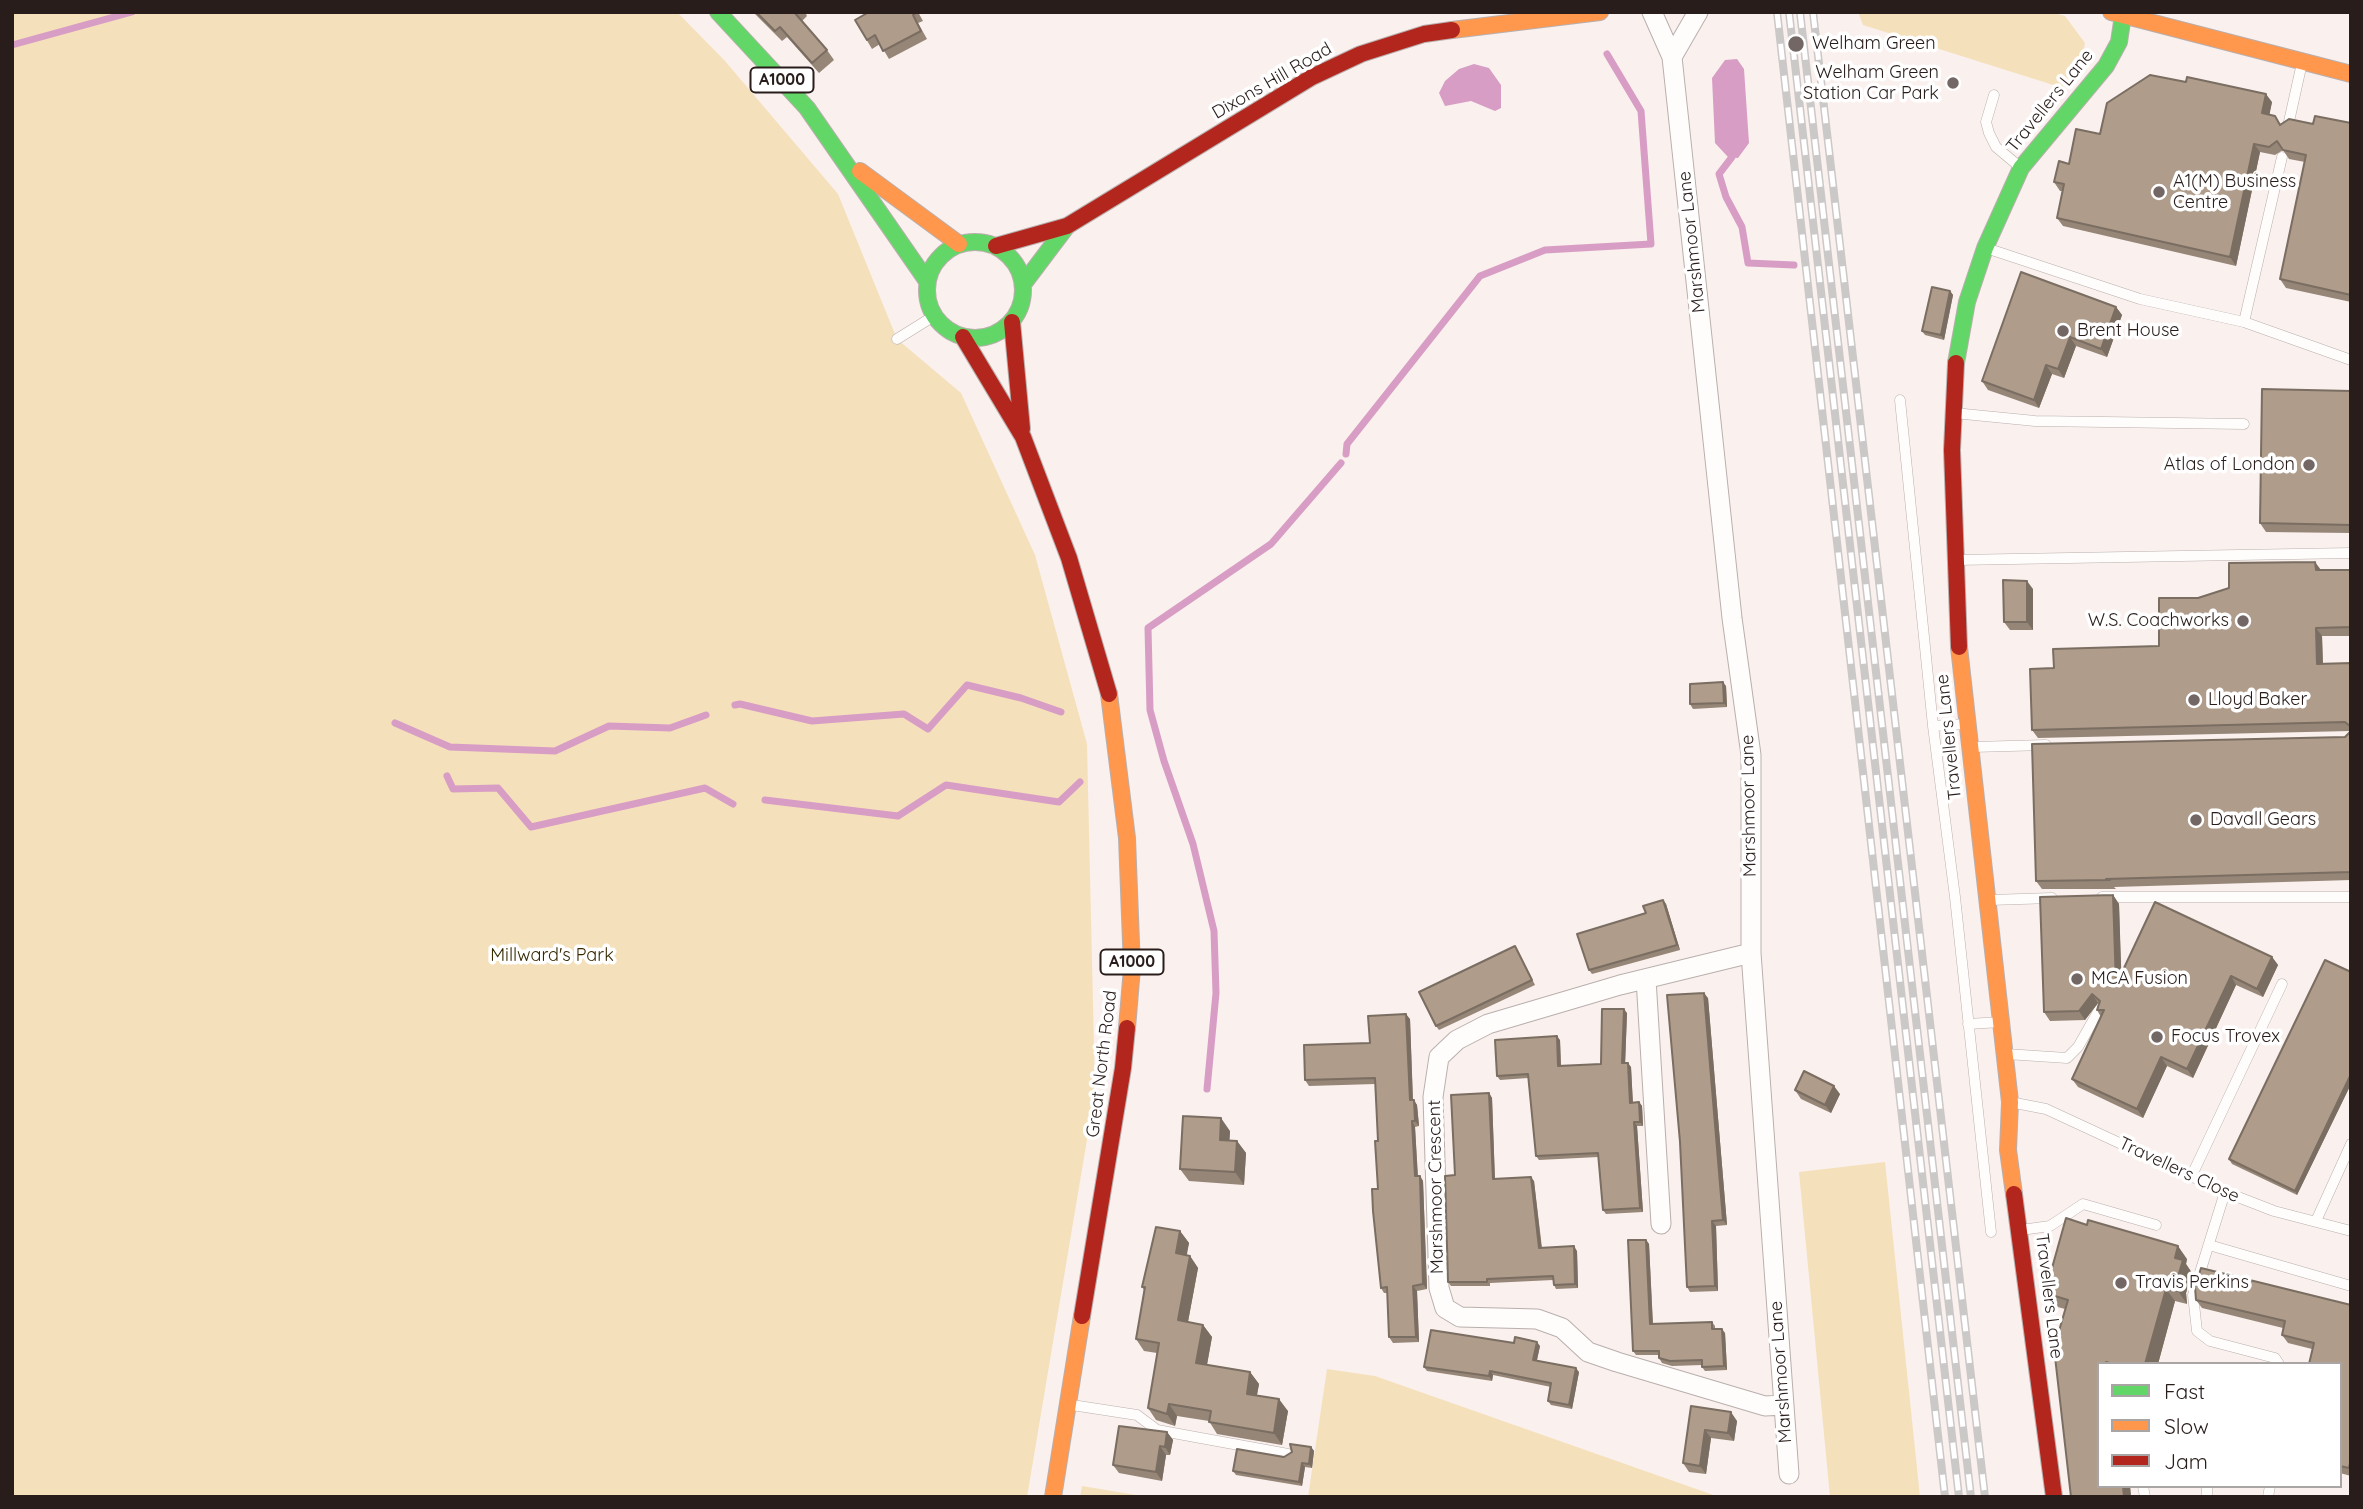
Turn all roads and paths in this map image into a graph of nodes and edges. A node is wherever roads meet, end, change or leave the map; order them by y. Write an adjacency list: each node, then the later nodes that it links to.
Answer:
1 (718, 12): 12 (street, A1000)
2 (1600, 12): 15 (street, Dixons Hill Road)
3 (1652, 12): 7 (street, Marshmoor Lane)
4 (1698, 12): 7 (street)
5 (2117, 14): 6 (street); 14 (street, Travellers Lane)
6 (2165, 18): 8 (street)
7 (1672, 57): 41 (street, Marshmoor Lane)
8 (2303, 60): 9 (street); 11 (lane)
9 (2351, 74)
10 (1994, 95): 14 (lane)
11 (2288, 126)
12 (837, 154): 16 (street, A1000); 19 (street, A1000)
13 (2282, 157): 23 (lane)
14 (2021, 168): 18 (street, Travellers Lane)
15 (1067, 226): 17 (street, Dixons Hill Road); 20 (street, Dixons Hill Road)
16 (959, 244): 17 (street); 19 (street)
17 (996, 246): 20 (street)
18 (1985, 248): 23 (lane); 28 (street, Travellers Lane)
19 (927, 281): 21 (street)
20 (1024, 283): 22 (street)
21 (934, 316): 24 (street); 25 (lane)
22 (1012, 321): 24 (street); 30 (street, Great North Road / A1000)
23 (2244, 322): 26 (lane)
24 (964, 337): 30 (street, Great North Road / A1000)
25 (897, 339)
26 (2351, 360)
27 (1900, 400): 34 (lane)
28 (1954, 414): 29 (lane); 32 (street, Travellers Lane)
29 (2244, 424)
30 (1023, 437): 61 (street, Great North Road / A1000)
31 (2351, 553): 32 (lane)
32 (1955, 560): 33 (street, Travellers Lane)
33 (1966, 723): 34 (lane); 36 (street, Travellers Lane)
34 (1933, 726): 46 (lane)
35 (2064, 745): 36 (lane)
36 (1969, 747): 40 (street, Travellers Lane)
37 (2093, 897): 38 (lane)
38 (2351, 897)
39 (2066, 898): 40 (lane)
40 (1986, 900): 45 (street, Travellers Lane)
41 (1751, 953): 42 (street, Marshmoor Crescent); 62 (street, Marshmoor Lane)
42 (1646, 979): 53 (street); 62 (street, Marshmoor Crescent)
43 (2282, 984): 50 (lane)
44 (2099, 1010): 47 (lane)
45 (2002, 1021): 46 (lane); 47 (street, Travellers Lane)
46 (1968, 1024): 57 (lane)
47 (2005, 1054): 48 (street, Travellers Lane)
48 (2010, 1102): 50 (lane, Travellers Close); 55 (street, Travellers Lane)
49 (2351, 1144): 52 (lane)
50 (2192, 1175): 51 (lane, Travellers Close)
51 (2225, 1192): 52 (lane, Travellers Close); 58 (lane)
52 (2316, 1221): 56 (lane, Travellers Close)
53 (1661, 1224)
54 (2156, 1224): 55 (lane)
55 (2021, 1230): 66 (street, Travellers Lane)
56 (2351, 1231)
57 (1990, 1232)
58 (2209, 1245): 59 (lane); 60 (lane)
59 (2351, 1286)
60 (2278, 1362)
61 (1067, 1404): 63 (lane); 65 (street, Great North Road / A1000)
62 (1783, 1405): 64 (street, Marshmoor Lane)
63 (1287, 1454)
64 (1789, 1474)
65 (1053, 1497)
66 (2054, 1497)

